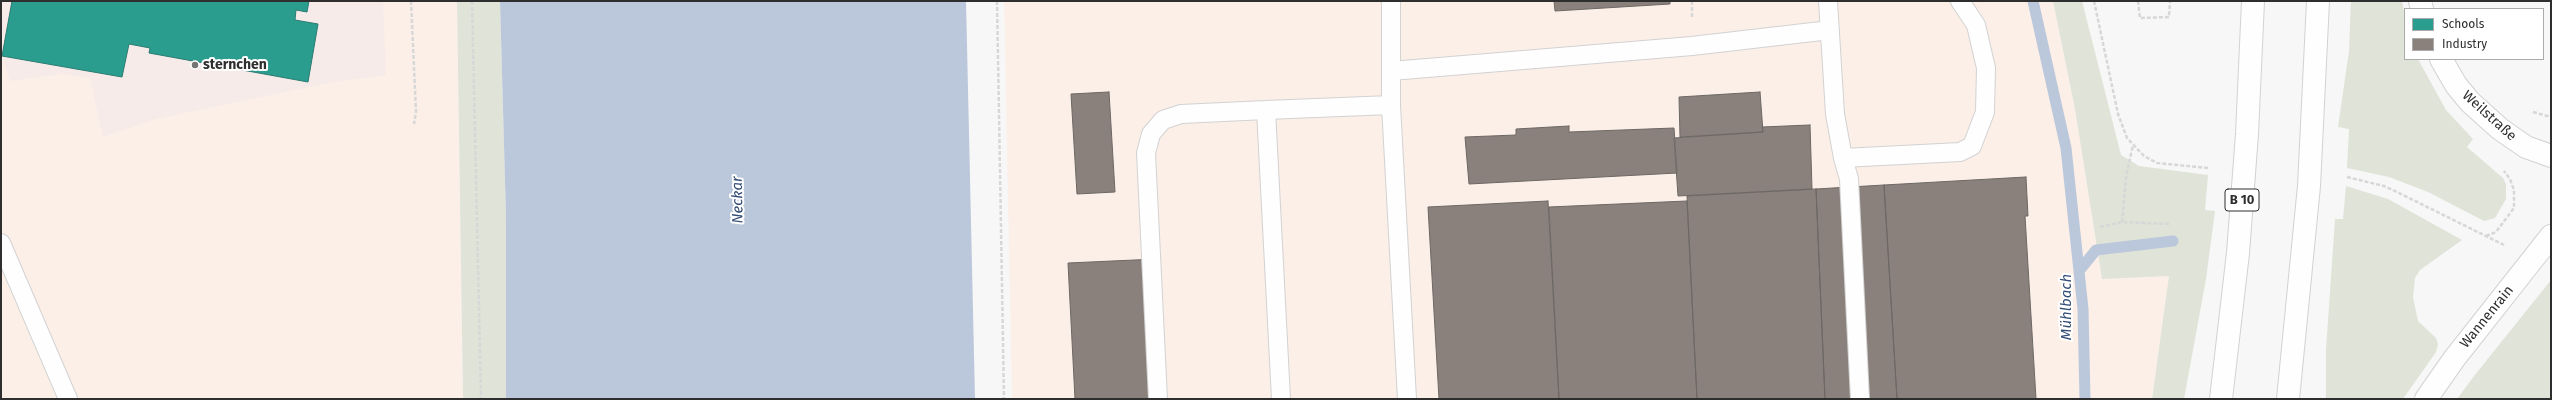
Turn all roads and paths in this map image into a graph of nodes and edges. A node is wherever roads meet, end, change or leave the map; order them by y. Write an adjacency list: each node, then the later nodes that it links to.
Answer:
1 (412, 1): 19 (path)
2 (472, 1): 34 (path)
3 (997, 1): 35 (path)
4 (1391, 1): 14 (lane)
5 (1828, 1): 12 (lane)
6 (1960, 1): 22 (lane)
7 (2094, 1): 20 (path)
8 (2138, 1): 9 (path)
9 (2170, 1)
10 (2253, 1): 40 (main road, B 10)
11 (2318, 1): 41 (main road)
12 (1830, 30): 14 (lane); 22 (lane)
13 (2441, 60): 21 (main road, Weilstraße)
14 (1391, 71): 15 (lane)
15 (1391, 105): 16 (lane); 38 (lane)
16 (1266, 110): 36 (lane); 37 (lane)
17 (2527, 110): 18 (path)
18 (2551, 117)
19 (414, 124)
20 (2133, 145): 23 (path); 26 (path)
21 (2551, 156)
22 (1843, 158): 39 (lane)
23 (2208, 168)
24 (2500, 168): 29 (path)
25 (2347, 177): 29 (path)
26 (2122, 222): 27 (path); 28 (path)
27 (2169, 224)
28 (2100, 227)
29 (2484, 236): 32 (path)
30 (2551, 236): 32 (main road, Wannenrain)
31 (1, 243): 33 (lane)
32 (2534, 259): 42 (main road, Wannenrain)
33 (68, 399)
34 (481, 399)
35 (1004, 399)
36 (1158, 399)
37 (1281, 399)
38 (1407, 399)
39 (1860, 399)
40 (2221, 399)
41 (2288, 399)
42 (2426, 399)

